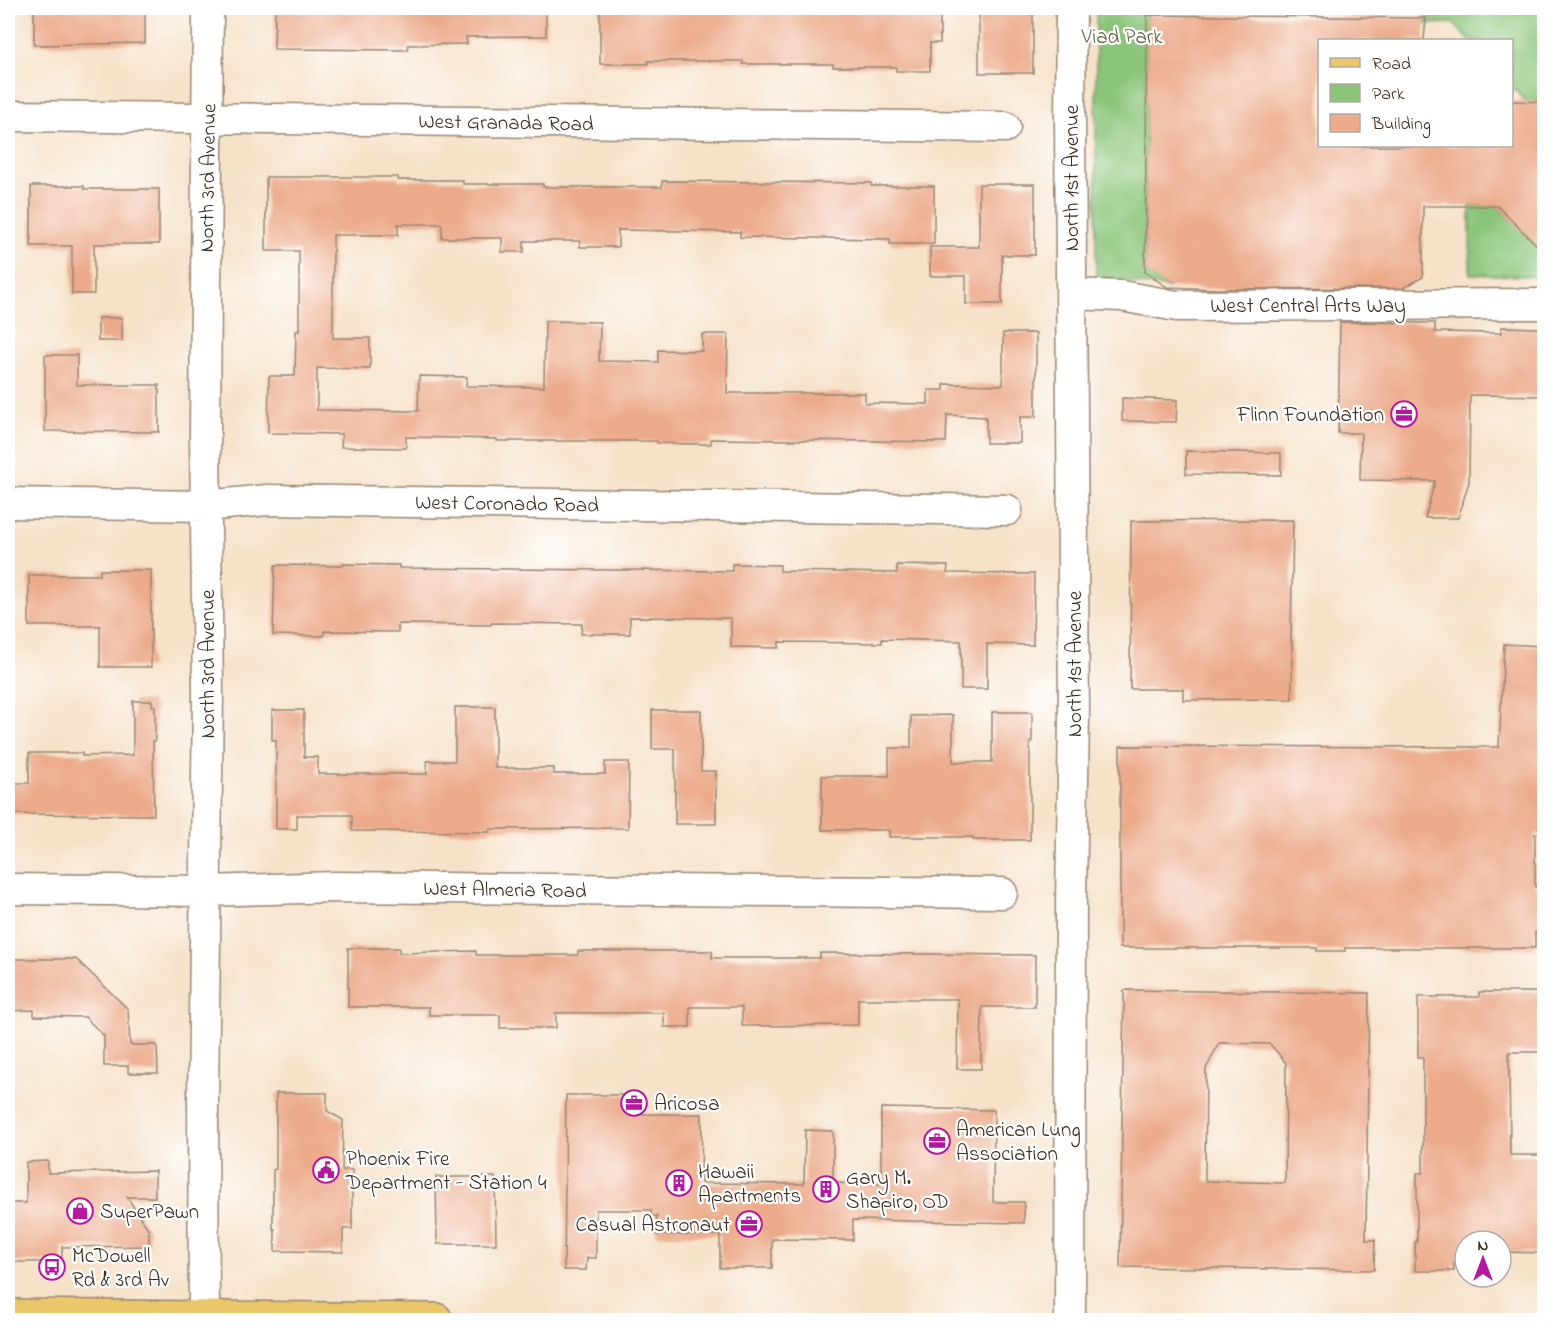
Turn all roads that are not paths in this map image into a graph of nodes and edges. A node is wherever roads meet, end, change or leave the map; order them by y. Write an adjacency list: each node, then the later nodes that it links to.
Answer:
1 (208, 8): 4 (street, North 3rd Avenue)
2 (1071, 8): 6 (street, North 1st Avenue)
3 (8, 116): 4 (street, West Granada Road)
4 (208, 118): 5 (street, West Granada Road); 9 (street, North 3rd Avenue)
5 (1005, 127)
6 (1072, 294): 7 (street, West Central Arts Way); 17 (street, North 1st Avenue)
7 (1545, 304)
8 (8, 503): 9 (street, West Coronado Road)
9 (206, 506): 10 (street, West Coronado Road); 12 (street, North 3rd Avenue)
10 (1007, 510)
11 (8, 889): 12 (street, West Almeria Road)
12 (206, 891): 13 (street, West Almeria Road); 15 (street, North 3rd Avenue)
13 (1002, 893)
14 (8, 1316): 15 (main road)
15 (204, 1319): 16 (main road)
16 (436, 1320)
17 (1070, 1320)

